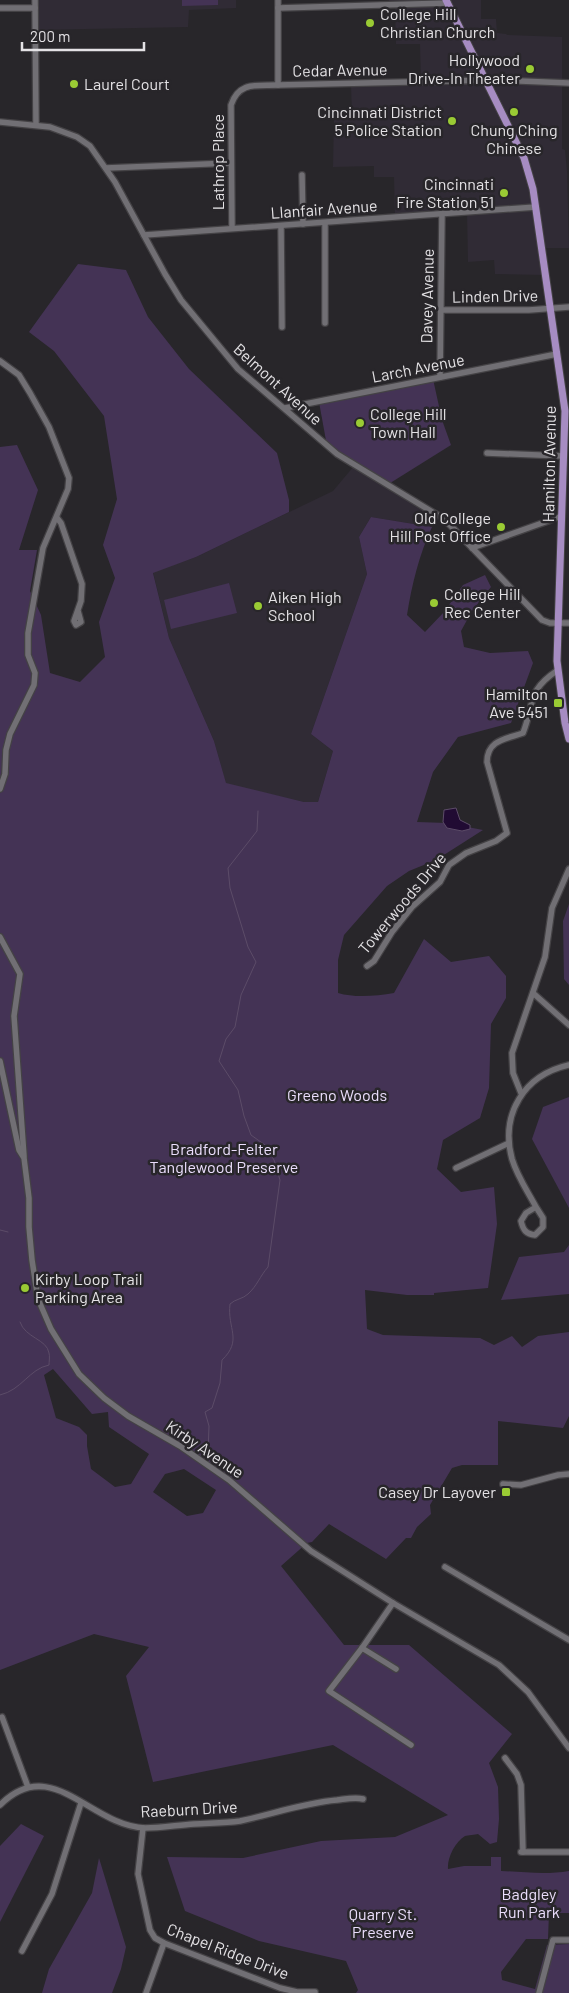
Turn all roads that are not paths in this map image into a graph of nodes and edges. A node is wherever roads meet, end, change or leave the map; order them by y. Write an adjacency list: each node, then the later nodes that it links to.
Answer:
1 (35, 0): 6 (street)
2 (278, 0): 7 (street)
3 (447, 2): 4 (street); 8 (main road, Hamilton Avenue)
4 (355, 3): 7 (street)
5 (0, 8): 6 (street)
6 (35, 8): 13 (street)
7 (278, 8): 10 (street)
8 (485, 81): 9 (street, Cedar Avenue); 10 (street, Cedar Avenue); 17 (main road, Hamilton Avenue)
9 (569, 83)
10 (278, 86): 11 (street, Cedar Avenue)
11 (234, 96): 14 (street, Lathrop Place)
12 (0, 122): 13 (street, Belmont Avenue)
13 (36, 125): 15 (street, Belmont Avenue)
14 (231, 163): 15 (street); 22 (street, Lathrop Place)
15 (106, 168): 23 (street, Belmont Avenue)
16 (302, 175): 20 (street)
17 (536, 207): 18 (street, Llanfair Avenue); 25 (main road, Hamilton Avenue)
18 (442, 214): 19 (street, Llanfair Avenue); 26 (street, Davey Avenue)
19 (325, 223): 20 (street, Llanfair Avenue); 27 (street)
20 (303, 224): 21 (street, Llanfair Avenue)
21 (281, 226): 22 (street, Llanfair Avenue); 28 (street)
22 (232, 228): 23 (street, Llanfair Avenue)
23 (144, 235): 32 (street, Belmont Avenue)
24 (569, 307): 25 (street, Linden Drive)
25 (550, 308): 26 (street, Linden Drive); 29 (main road, Hamilton Avenue)
26 (440, 310): 31 (street, Davey Avenue)
27 (325, 323)
28 (282, 327)
29 (557, 354): 31 (street, Larch Avenue); 34 (main road, Hamilton Avenue)
30 (0, 361): 36 (street)
31 (440, 377): 32 (street, Larch Avenue)
32 (285, 408): 38 (street, Belmont Avenue)
33 (487, 453): 34 (street)
34 (563, 456): 35 (main road, Hamilton Avenue)
35 (562, 516): 37 (main road, Hamilton Avenue); 38 (street)
36 (56, 518): 39 (street); 44 (street)
37 (565, 534): 40 (main road, Hamilton Avenue)
38 (472, 548): 40 (street, Belmont Avenue)
39 (78, 611)
40 (558, 623): 41 (street); 42 (main road, Hamilton Avenue)
41 (569, 623)
42 (558, 670): 43 (main road, Hamilton Avenue); 47 (street, Towerwoods Drive)
43 (569, 739)
44 (0, 788)
45 (569, 869): 48 (street)
46 (0, 937): 54 (street)
47 (367, 966)
48 (533, 993): 49 (street); 52 (street)
49 (569, 1025)
50 (0, 1061): 54 (street, Kirby Avenue)
51 (569, 1065): 52 (street)
52 (521, 1093): 53 (street)
53 (509, 1142): 55 (street); 56 (street)
54 (24, 1158): 60 (street, Kirby Avenue)
55 (456, 1168)
56 (536, 1207): 56 (street)
57 (569, 1474): 58 (street)
58 (503, 1484)
59 (445, 1568): 61 (street)
60 (393, 1603): 62 (street); 66 (street, Kirby Avenue)
61 (569, 1640)
62 (362, 1648): 63 (street); 65 (street)
63 (396, 1669)
64 (2, 1717): 68 (street)
65 (411, 1745)
66 (568, 1746)
67 (505, 1758): 73 (street)
68 (28, 1786): 70 (street, Raeburn Drive); 71 (street)
69 (364, 1799): 72 (street, Raeburn Drive)
70 (82, 1803): 72 (street, Raeburn Drive); 76 (street)
71 (0, 1805)
72 (143, 1828): 75 (street, Chapel Ridge Drive)
73 (569, 1852)
74 (569, 1940): 80 (street)
75 (164, 1943): 77 (street, Chapel Ridge Drive); 79 (street)
76 (22, 1952)
77 (280, 1990): 78 (street, Chapel Ridge Drive)
78 (314, 1992)
79 (146, 1993)
80 (539, 1993)

